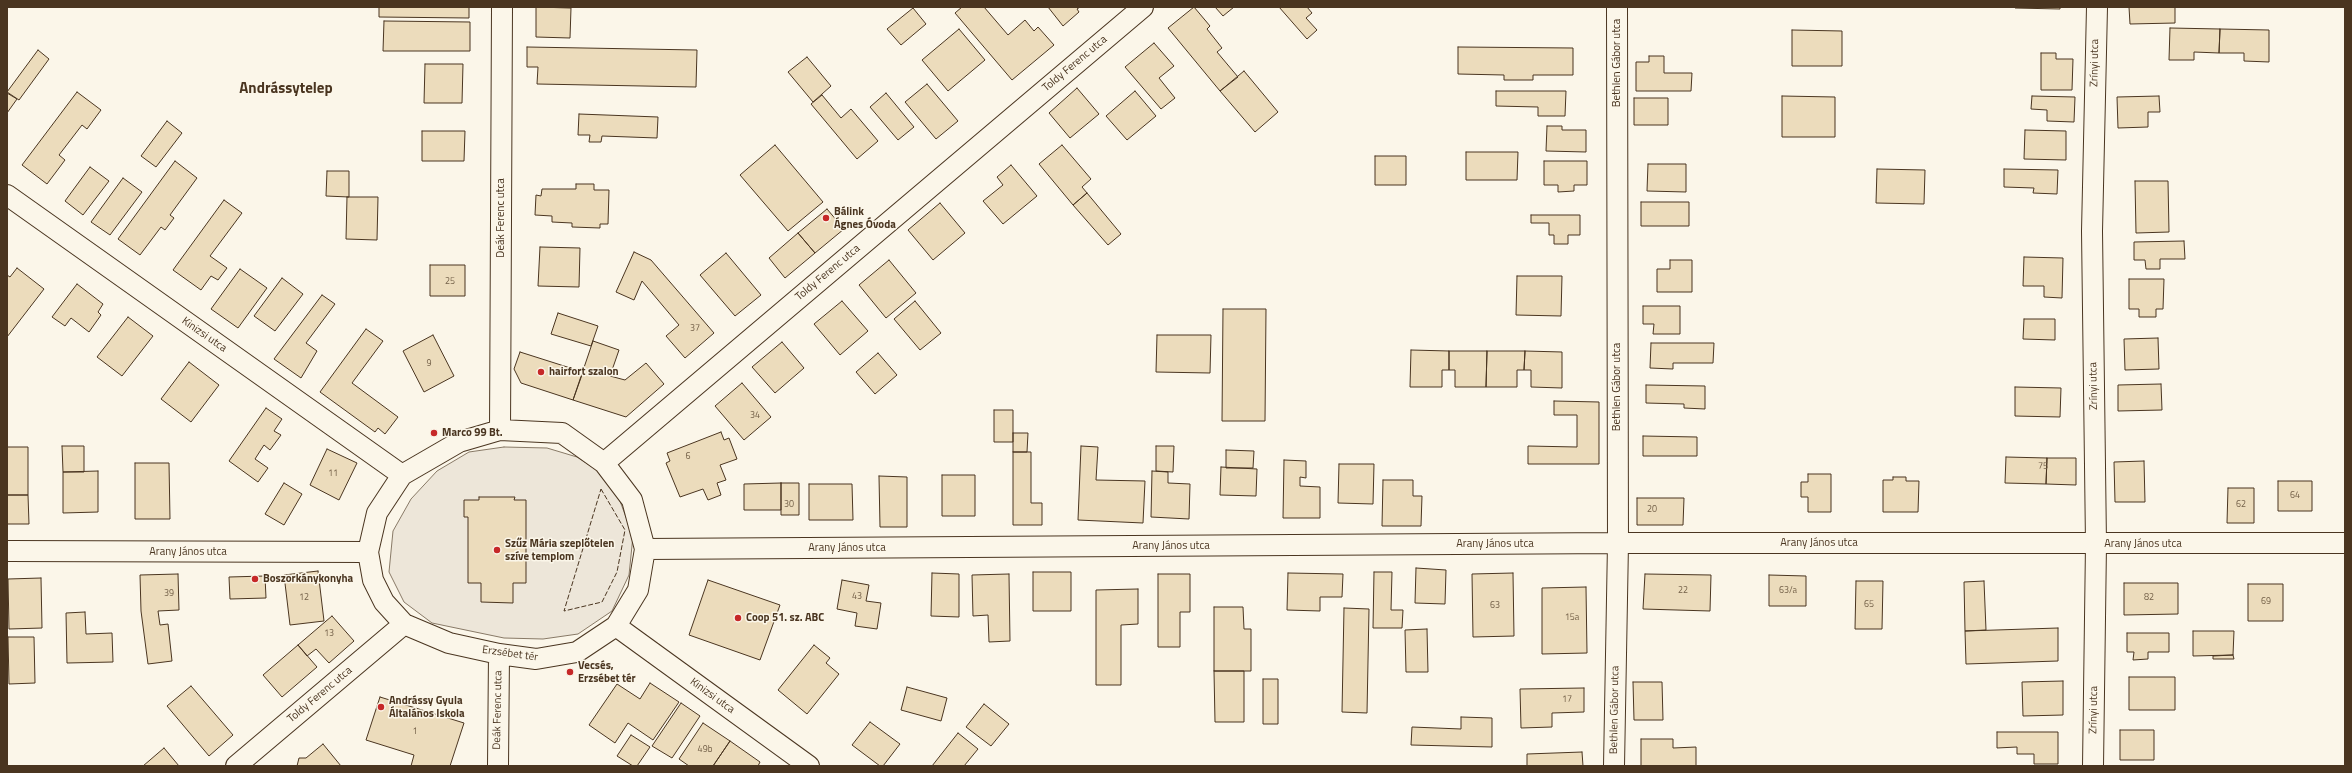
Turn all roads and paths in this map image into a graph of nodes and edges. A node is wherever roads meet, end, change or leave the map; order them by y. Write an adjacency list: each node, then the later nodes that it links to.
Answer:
1 (502, 7): 6 (street, Deák Ferenc utca)
2 (1143, 7): 7 (street, Toldy Ferenc utca)
3 (1617, 7): 9 (street, Bethlen Gábor utca)
4 (2097, 7): 11 (street, Zrínyi utca)
5 (7, 195): 8 (street, Kinizsi utca)
6 (500, 430): 7 (street, Erzsébet tér); 8 (street, Erzsébet tér)
7 (604, 463): 12 (street, Erzsébet tér)
8 (402, 475): 14 (street, Erzsébet tér)
9 (1618, 543): 11 (street, Arany János utca); 12 (street, Arany János utca); 21 (street, Bethlen Gábor utca)
10 (2345, 543): 11 (street, Arany János utca)
11 (2096, 544): 22 (street, Zrínyi utca)
12 (645, 549): 16 (street, Erzsébet tér)
13 (7, 551): 14 (street, Arany János utca)
14 (368, 552): 15 (street, Erzsébet tér)
15 (404, 624): 17 (street, Erzsébet tér); 18 (street, Toldy Ferenc utca)
16 (616, 626): 17 (street, Erzsébet tér); 20 (street, Kinizsi utca)
17 (499, 654): 19 (street, Deák Ferenc utca)
18 (236, 766)
19 (498, 766)
20 (809, 766)
21 (1614, 766)
22 (2093, 766)

